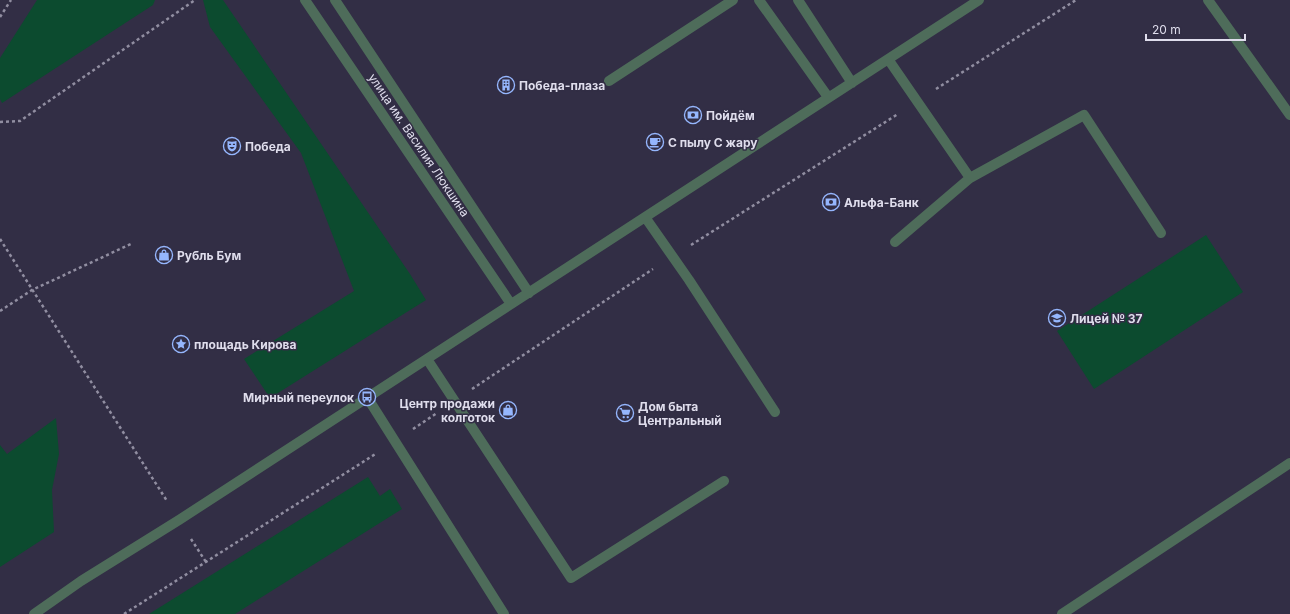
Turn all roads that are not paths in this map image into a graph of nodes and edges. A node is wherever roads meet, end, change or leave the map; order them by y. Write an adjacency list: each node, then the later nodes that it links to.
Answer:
1 (305, 0): 18 (street, улица им. Василия Люкшина)
2 (335, 0): 17 (street, улица им. Василия Люкшина)
3 (733, 0): 9 (street)
4 (759, 0): 11 (street)
5 (798, 0): 10 (street)
6 (979, 0): 8 (street)
7 (1208, 0): 12 (street)
8 (888, 59): 10 (street); 13 (street)
9 (609, 81)
10 (852, 83): 11 (street)
11 (828, 98): 14 (street)
12 (1290, 115)
13 (970, 178): 15 (street); 16 (street)
14 (645, 217): 17 (street); 21 (street)
15 (1161, 234)
16 (895, 242)
17 (529, 292): 18 (street)
18 (511, 304): 19 (street)
19 (427, 359): 20 (street); 23 (street)
20 (367, 397): 24 (street); 25 (street)
21 (775, 412)
22 (1290, 463): 26 (street)
23 (724, 481)
24 (34, 614)
25 (504, 614)
26 (1062, 614)

